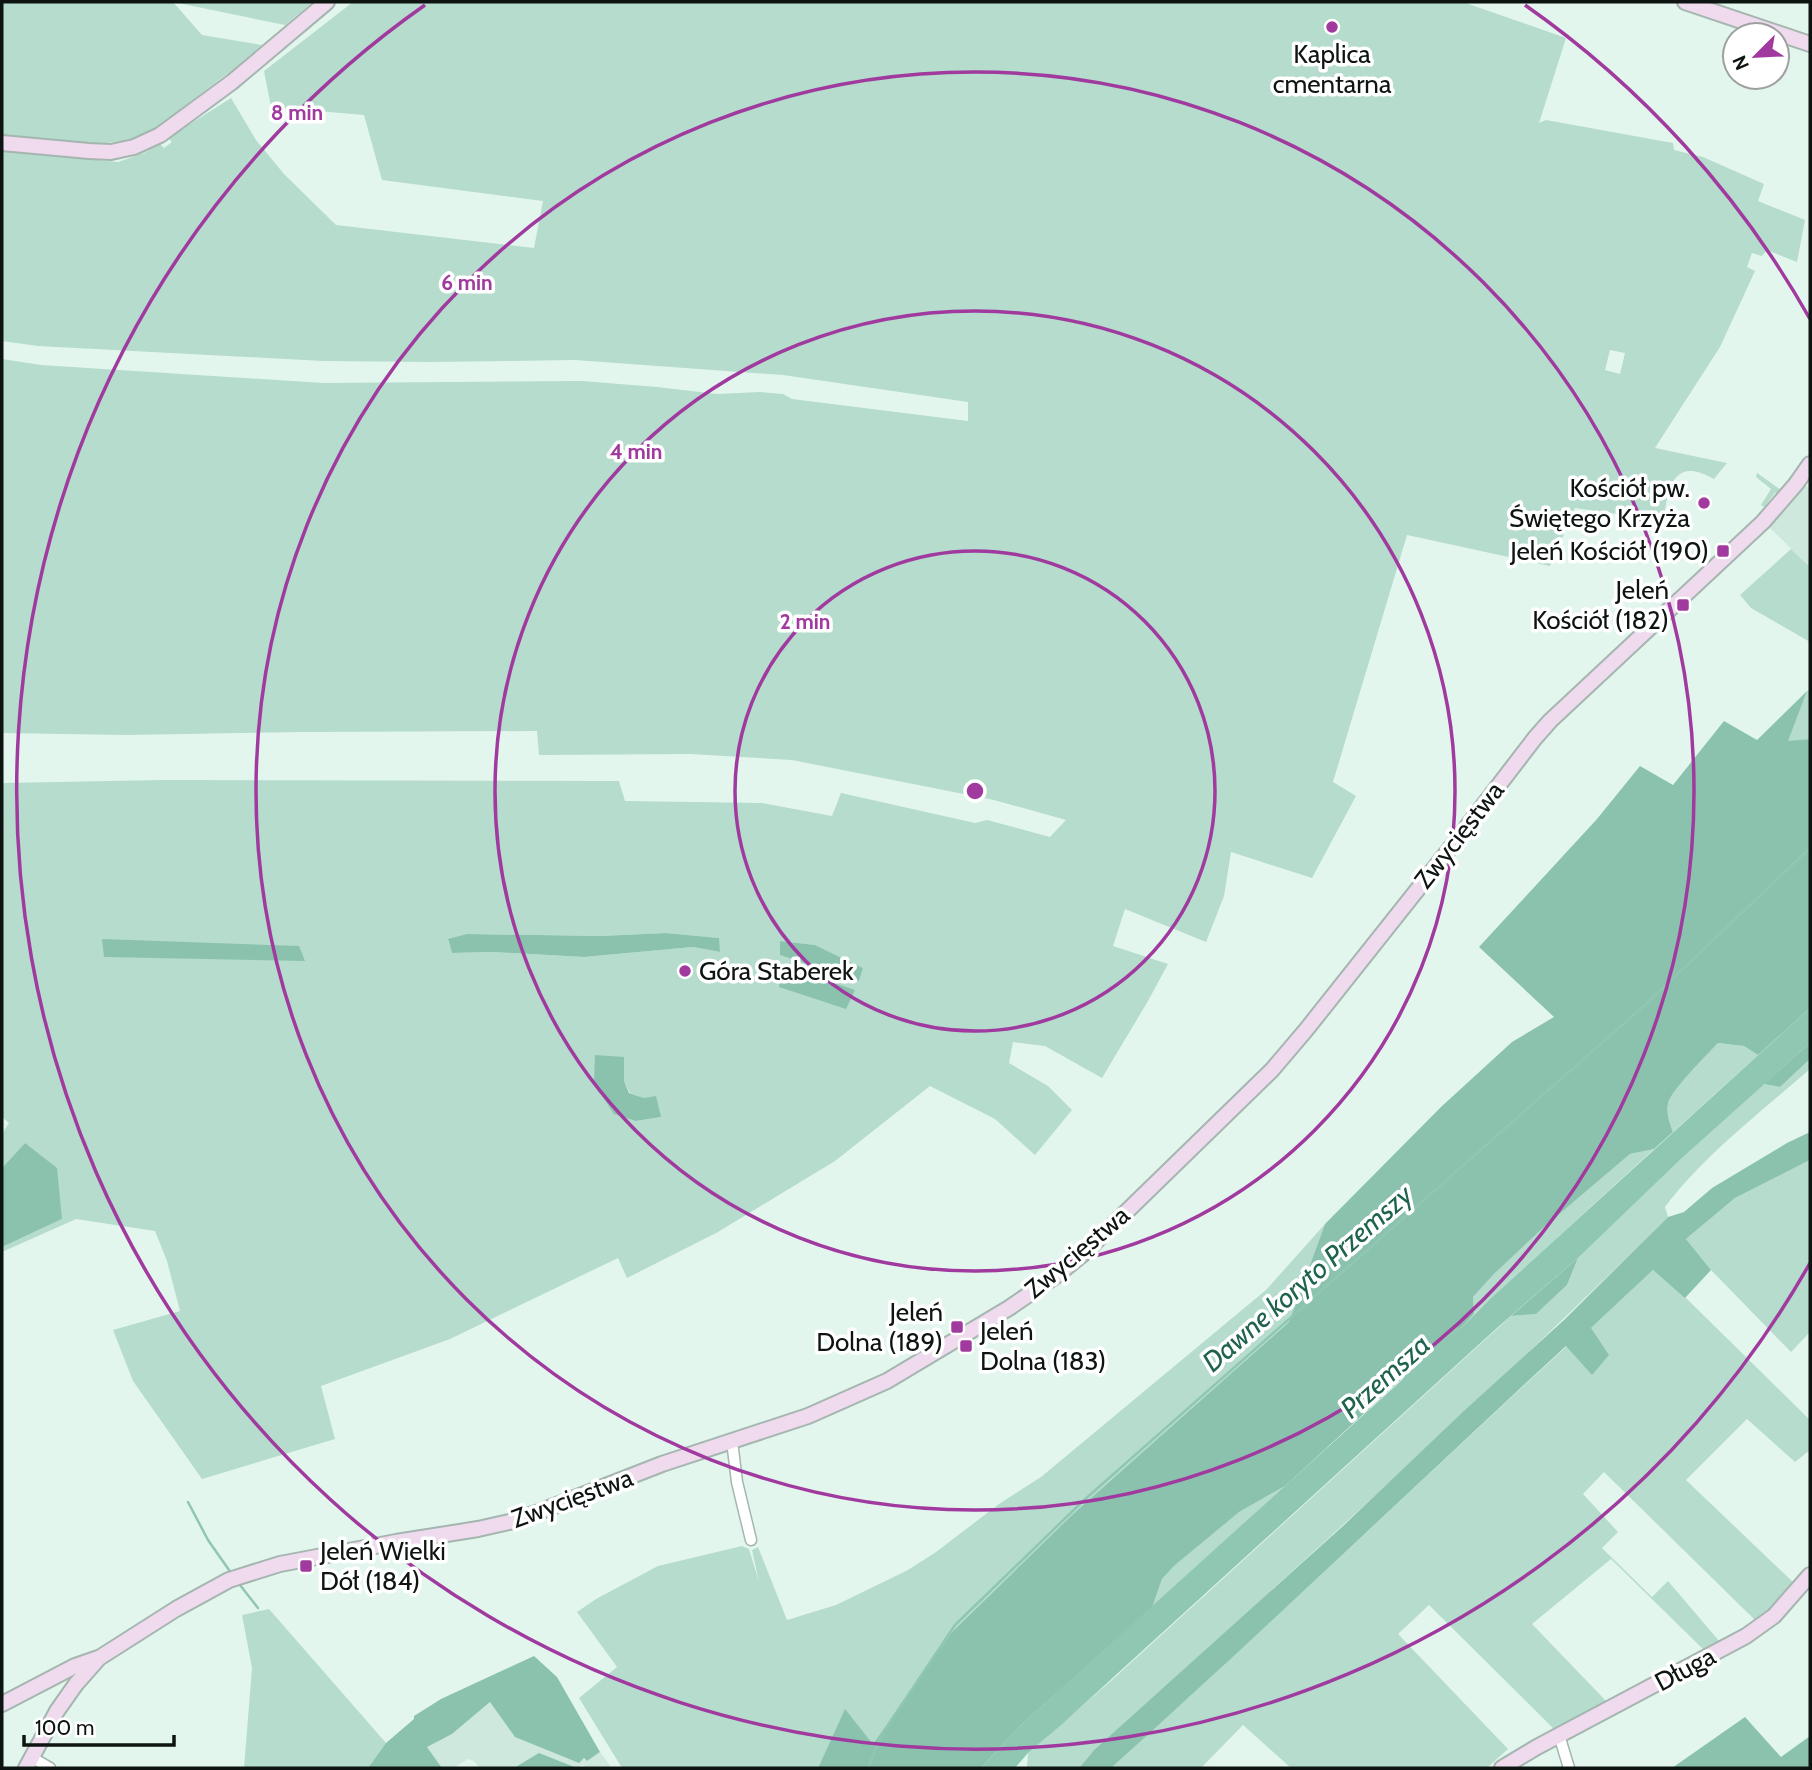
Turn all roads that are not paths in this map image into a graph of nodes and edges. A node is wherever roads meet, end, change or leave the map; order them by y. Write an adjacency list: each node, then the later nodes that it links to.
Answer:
1 (327, 2): 4 (street)
2 (1685, 2): 3 (street)
3 (1810, 44)
4 (2, 142)
5 (1810, 464): 6 (street, Zwycięstwa)
6 (732, 1441): 7 (street); 10 (street, Zwycięstwa)
7 (751, 1540)
8 (1810, 1575): 9 (street, Długa)
9 (1805, 1590): 12 (street, Długa)
10 (99, 1658): 11 (street); 13 (street, Zwycięstwa)
11 (2, 1704)
12 (1559, 1735): 15 (street, Długa); 16 (street)
13 (28, 1763): 14 (street)
14 (50, 1768)
15 (1502, 1768)
16 (1569, 1768)

